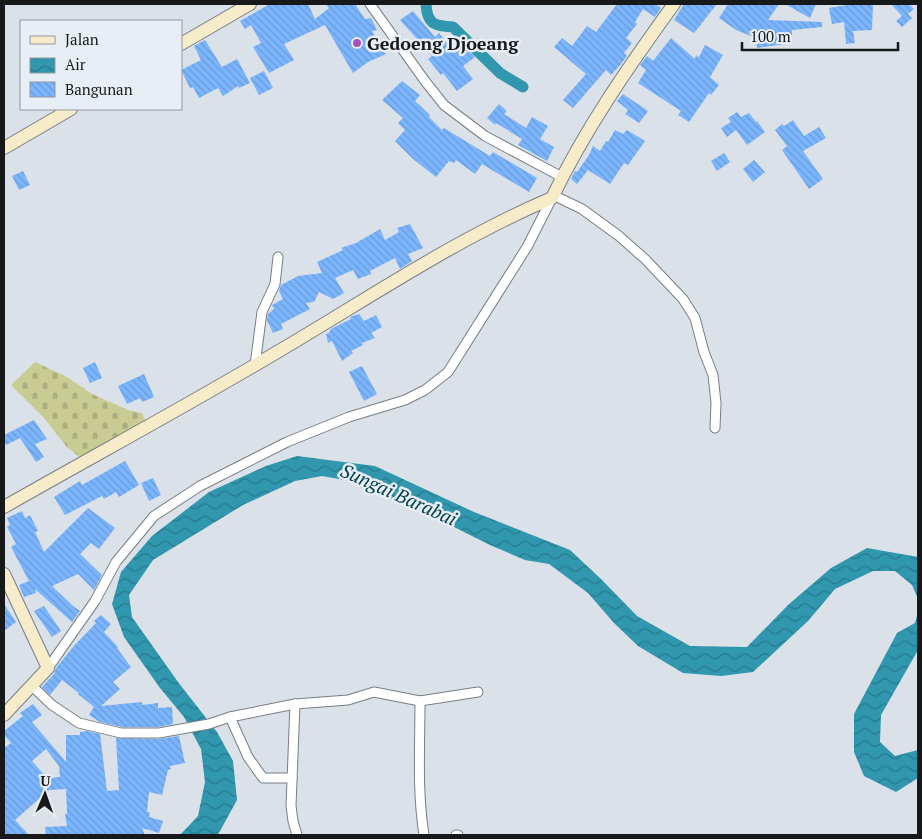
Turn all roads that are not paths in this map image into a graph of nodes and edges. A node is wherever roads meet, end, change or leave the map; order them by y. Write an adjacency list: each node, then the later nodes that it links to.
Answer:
1 (250, 4): 4 (main road)
2 (370, 4): 7 (street)
3 (674, 4): 7 (main road)
4 (182, 43)
5 (69, 110): 6 (main road)
6 (4, 148)
7 (562, 177): 8 (main road)
8 (553, 197): 10 (main road); 11 (street); 14 (street)
9 (278, 257): 10 (street)
10 (255, 365): 12 (main road)
11 (714, 428)
12 (4, 507)
13 (4, 574): 14 (main road)
14 (48, 668): 15 (main road)
15 (32, 686): 19 (main road); 20 (street)
16 (478, 692): 17 (street)
17 (420, 701): 18 (street); 23 (street)
18 (295, 704): 20 (street); 21 (street)
19 (4, 715)
20 (230, 717): 21 (street)
21 (292, 778): 22 (street)
22 (297, 835)
23 (424, 835)

